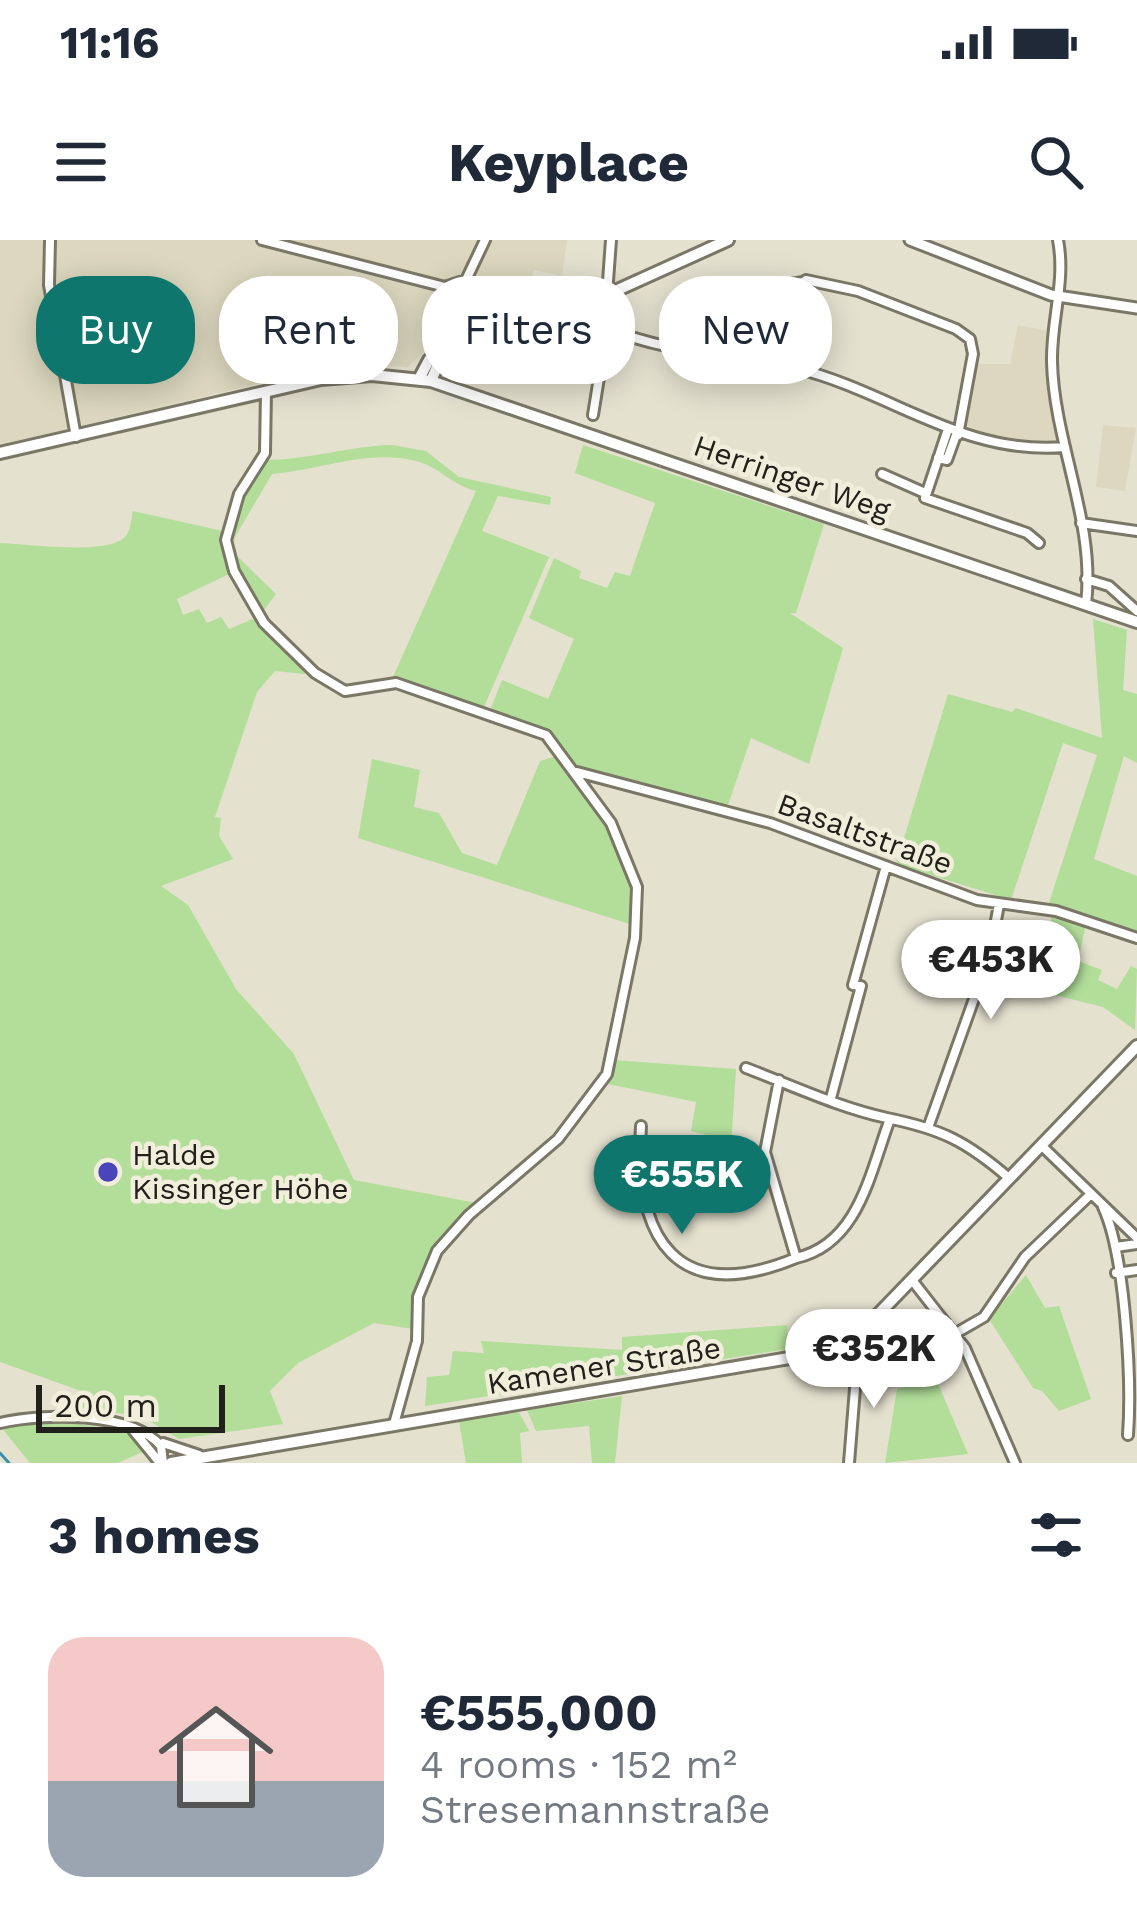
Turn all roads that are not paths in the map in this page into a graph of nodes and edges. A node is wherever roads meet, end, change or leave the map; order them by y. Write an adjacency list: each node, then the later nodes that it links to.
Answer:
1 (50, 240): 22 (street)
2 (262, 240): 3 (street)
3 (485, 240)
4 (611, 240): 9 (street)
5 (716, 240): 10 (main road)
6 (728, 240): 11 (main road)
7 (910, 240): 13 (street)
8 (1058, 240): 13 (street)
9 (609, 276)
10 (635, 281)
11 (635, 283)
12 (832, 287): 21 (street)
13 (1060, 298): 14 (street); 23 (street)
14 (1137, 308)
15 (422, 380): 19 (main road, Herringer Weg)
16 (832, 381): 21 (street)
17 (437, 384): 31 (main road, Herringer Weg)
18 (596, 384): 20 (street)
19 (266, 391): 22 (main road, Herringer Weg); 34 (street)
20 (593, 416)
21 (954, 434): 23 (street); 26 (street)
22 (76, 437): 24 (main road, Herringer Weg)
23 (1065, 447): 27 (street)
24 (0, 453)
25 (882, 473): 26 (street)
26 (925, 493): 29 (street)
27 (1081, 524): 28 (street); 30 (street)
28 (1137, 531)
29 (1040, 543)
30 (1086, 579): 31 (street); 32 (street)
31 (1086, 604): 33 (main road, Herringer Weg)
32 (1137, 610)
33 (1137, 622)
34 (577, 772): 35 (street, Basaltstraße); 57 (street)
35 (886, 866): 36 (street, Basaltstraße); 41 (street)
36 (999, 904): 37 (street, Basaltstraße); 43 (street)
37 (1137, 938)
38 (1137, 1046): 45 (main road, Kamener Straße)
39 (746, 1068): 40 (street)
40 (779, 1080): 41 (street); 51 (street)
41 (831, 1098): 42 (street)
42 (890, 1119): 43 (street); 51 (street)
43 (929, 1124): 46 (street)
44 (641, 1126): 51 (street)
45 (1042, 1146): 46 (main road, Kamener Straße); 47 (street)
46 (1009, 1178): 54 (main road, Kamener Straße)
47 (1091, 1194): 48 (street); 55 (street)
48 (1103, 1207): 49 (street); 50 (street)
49 (1137, 1241): 50 (street)
50 (1116, 1247): 53 (street)
51 (796, 1258)
52 (1137, 1270): 53 (street)
53 (1116, 1273): 59 (street)
54 (912, 1280): 55 (street); 57 (main road, Kamener Straße)
55 (956, 1334): 63 (street); 64 (street)
56 (0, 1423): 58 (street)
57 (394, 1424): 61 (main road, Kamener Straße)
58 (132, 1429): 60 (street); 62 (street)
59 (1128, 1435)
60 (152, 1436): 61 (street); 62 (street)
61 (201, 1455): 62 (main road, Kamener Straße)
62 (165, 1463)
63 (849, 1463)
64 (1015, 1463)

